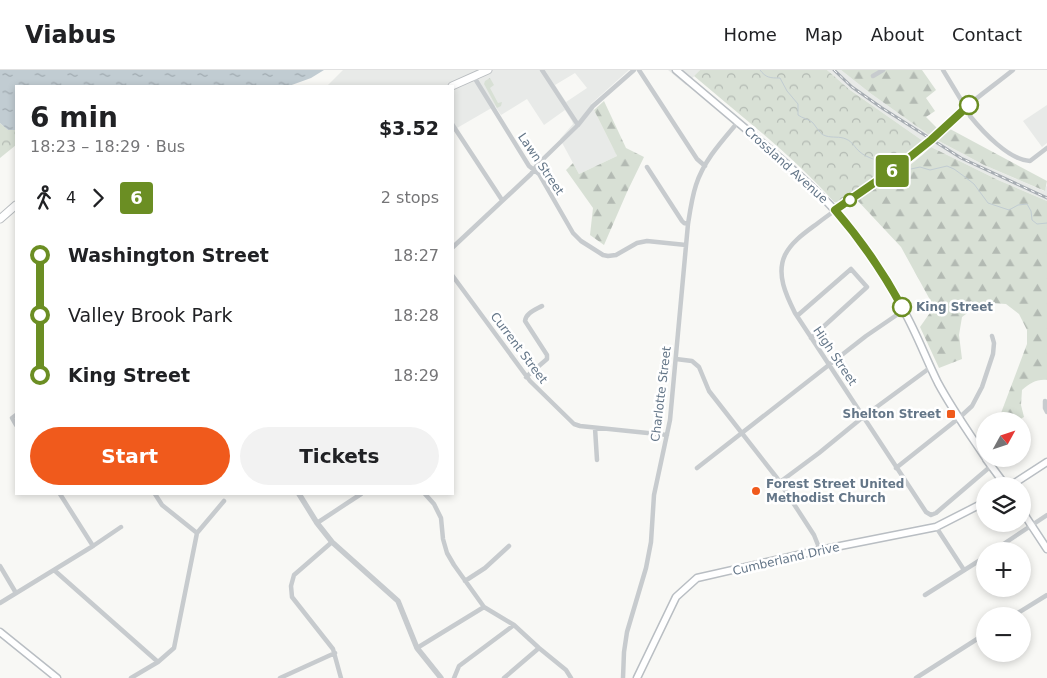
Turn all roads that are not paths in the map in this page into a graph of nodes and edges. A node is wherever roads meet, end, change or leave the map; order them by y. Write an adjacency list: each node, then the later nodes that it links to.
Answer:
1 (488, 70): 10 (highway)
2 (542, 70): 15 (street)
3 (634, 70): 15 (street)
4 (639, 70): 18 (street)
5 (676, 70): 14 (main road, Crossland Avenue)
6 (883, 70): 9 (street)
7 (943, 70): 12 (street)
8 (1013, 70): 12 (street, High Street)
9 (873, 76)
10 (474, 77): 11 (highway); 20 (street, Lawn Street)
11 (454, 85)
12 (966, 108): 23 (street, High Street)
13 (970, 116): 17 (street)
14 (738, 122): 18 (street, Charlotte Street); 23 (main road, Crossland Avenue)
15 (578, 125): 20 (street)
16 (454, 127): 21 (street)
17 (1047, 148)
18 (704, 166): 25 (street, Charlotte Street)
19 (648, 167): 25 (street)
20 (534, 170): 21 (street); 26 (street, Lawn Street)
21 (502, 200): 27 (street)
22 (15, 206): 24 (highway)
23 (835, 210): 30 (main road, Crossland Avenue); 31 (street, High Street)
24 (0, 219)
25 (688, 224): 26 (street, Charlotte Street)
26 (686, 245): 34 (street, Charlotte Street)
27 (454, 246)
28 (454, 278): 37 (street, Current Street)
29 (542, 306): 37 (street)
30 (904, 310): 35 (street); 36 (main road, Crossland Avenue)
31 (797, 316): 33 (street, High Street); 33 (street)
32 (992, 336): 41 (street)
33 (811, 338): 35 (street, High Street)
34 (676, 359): 43 (street); 44 (street, Charlotte Street)
35 (829, 365): 40 (street, High Street); 43 (street)
36 (931, 367): 40 (street); 41 (main road, Crossland Avenue)
37 (526, 377): 42 (street, Current Street)
38 (1045, 401): 39 (street)
39 (1047, 412)
40 (863, 417): 49 (street, High Street); 52 (street)
41 (959, 418): 45 (main road, Crossland Avenue); 49 (street)
42 (595, 428): 44 (street, Current Street); 46 (street)
43 (742, 433): 48 (street); 52 (street)
44 (667, 435): 98 (street, Charlotte Street)
45 (976, 443)
46 (597, 460)
47 (1047, 462): 51 (main road)
48 (697, 468)
49 (896, 468): 50 (street, High Street)
50 (989, 468)
51 (1023, 477)
52 (780, 482): 71 (street)
53 (61, 495): 68 (street)
54 (156, 495): 65 (street)
55 (300, 495): 61 (street)
56 (360, 495): 61 (street)
57 (425, 495): 76 (street)
58 (224, 501): 65 (street)
59 (976, 507): 64 (main road, Cumberland Drive)
60 (1047, 515): 62 (street)
61 (318, 523): 66 (street)
62 (1032, 525): 67 (street); 70 (main road)
63 (121, 527): 68 (street)
64 (936, 527): 71 (main road, Cumberland Drive); 75 (street)
65 (197, 533): 89 (street)
66 (332, 542): 86 (street); 88 (street)
67 (1006, 542)
68 (93, 546): 74 (street)
69 (509, 546): 76 (street)
70 (1047, 549)
71 (820, 550): 99 (main road, Cumberland Drive)
72 (976, 563): 75 (street)
73 (0, 566): 77 (street)
74 (54, 570): 77 (street); 89 (street)
75 (964, 570): 78 (street)
76 (465, 581): 81 (street)
77 (16, 593): 80 (street)
78 (925, 595)
79 (1047, 595): 82 (street)
80 (0, 603)
81 (484, 607): 83 (street); 86 (street)
82 (1028, 607)
83 (514, 625): 87 (street); 95 (street)
84 (0, 632): 90 (main road)
85 (976, 640): 100 (street)
86 (417, 648): 94 (street)
87 (539, 648): 96 (street); 97 (street)
88 (335, 654): 92 (street); 93 (street)
89 (158, 662): 91 (street)
90 (57, 678)
91 (131, 678)
92 (280, 678)
93 (341, 678)
94 (441, 678)
95 (454, 678)
96 (504, 678)
97 (572, 678)
98 (623, 678)
99 (637, 678)
100 (916, 678)

